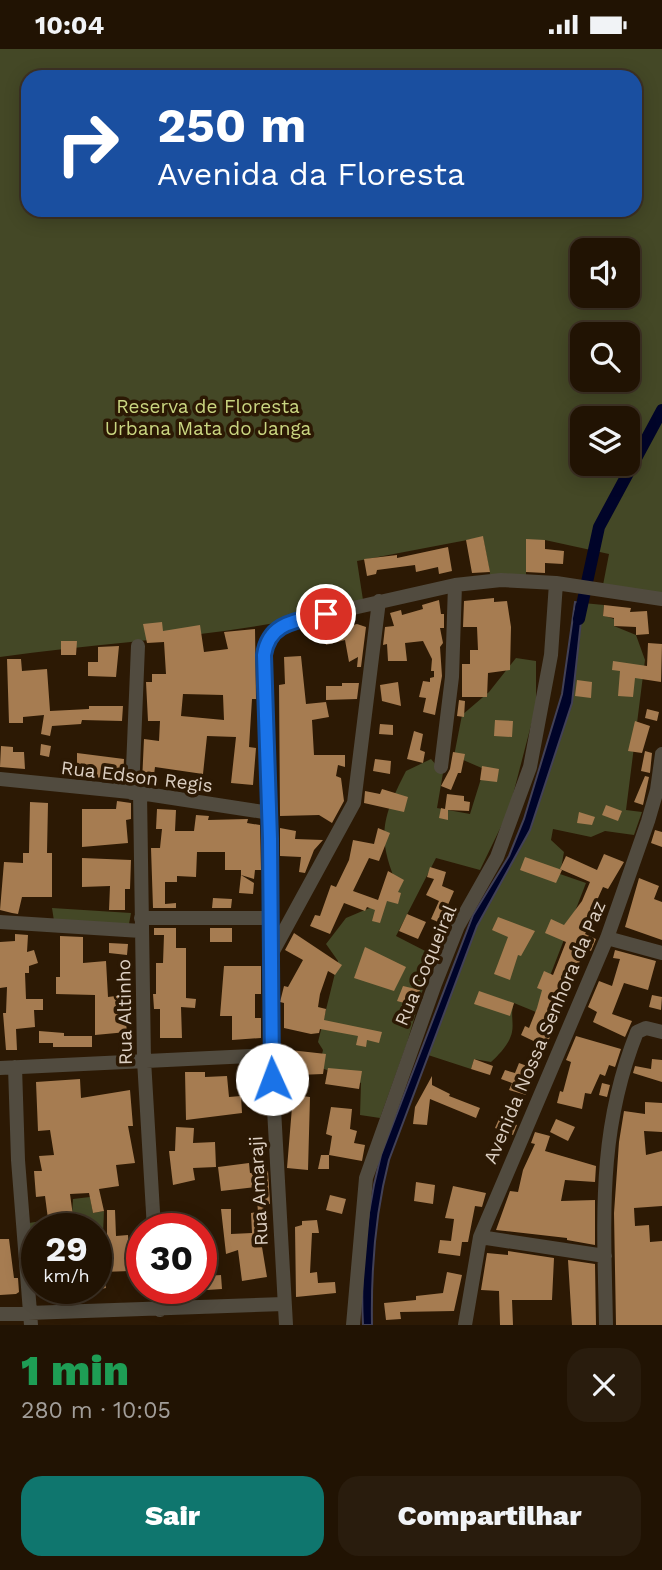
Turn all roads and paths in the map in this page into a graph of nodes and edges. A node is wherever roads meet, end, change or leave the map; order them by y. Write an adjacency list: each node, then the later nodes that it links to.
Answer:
1 (560, 583): 2 (street); 3 (street); 30 (street, Rua Coqueiral)
2 (455, 585): 4 (street); 7 (street)
3 (662, 599)
4 (379, 601): 10 (street, Rua Amaraji); 16 (street)
5 (138, 646): 9 (street, Rua Altinho)
6 (662, 754): 14 (street, Avenida Nossa Senhora da Paz)
7 (441, 767)
8 (0, 779): 9 (street, Rua Edson Regis)
9 (136, 793): 10 (street, Rua Edson Regis); 13 (street, Rua Altinho)
10 (270, 813): 11 (street, Rua Amaraji)
11 (270, 918): 13 (street); 16 (street, Rua Amaraji)
12 (0, 922): 13 (street)
13 (141, 925): 19 (street, Rua Altinho)
14 (607, 938): 15 (street); 22 (street, Avenida Nossa Senhora da Paz)
15 (662, 953)
16 (270, 956): 18 (street, Rua Amaraji)
17 (662, 1032): 23 (street)
18 (271, 1055): 19 (street); 25 (street, Rua Amaraji)
19 (144, 1060): 20 (street); 21 (street, Rua Altinho)
20 (7, 1067): 28 (street)
21 (153, 1213)
22 (480, 1237): 23 (street); 31 (street, Avenida Nossa Senhora da Paz)
23 (605, 1256): 32 (street)
24 (159, 1304): 26 (street)
25 (284, 1304): 26 (street); 29 (street, Rua Amaraji)
26 (160, 1310): 28 (street)
27 (0, 1314): 28 (street)
28 (31, 1319)
29 (286, 1325)
30 (353, 1325)
31 (465, 1325)
32 (606, 1325)

